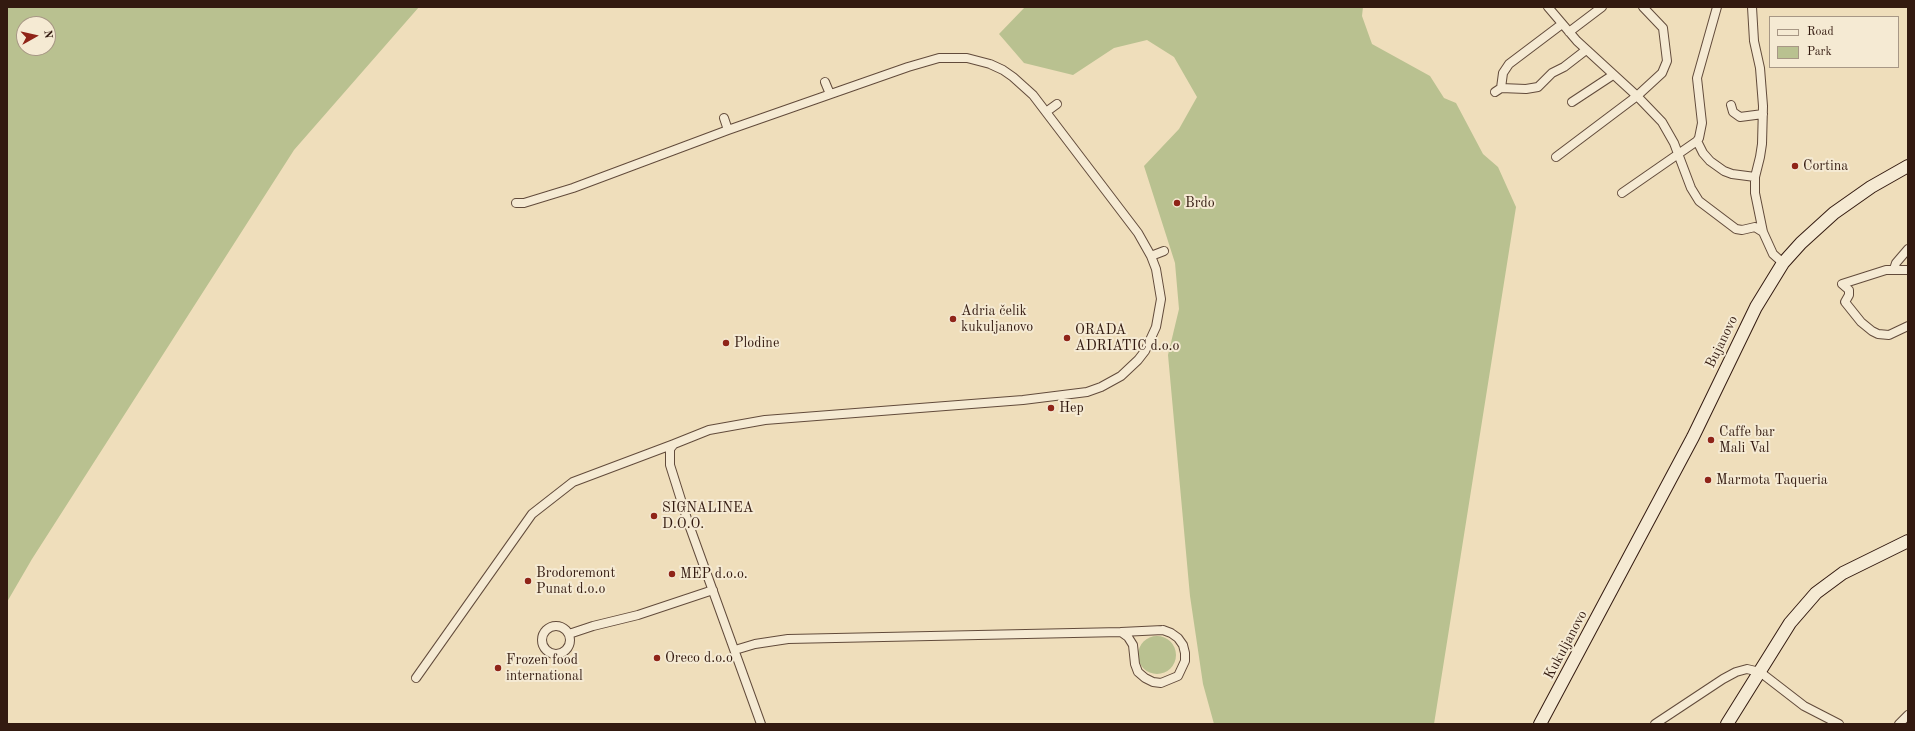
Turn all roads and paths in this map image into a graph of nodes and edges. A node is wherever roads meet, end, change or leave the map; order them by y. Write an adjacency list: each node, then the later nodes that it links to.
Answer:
1 (1548, 7): 6 (street)
2 (1602, 7): 7 (street)
3 (1643, 7): 12 (street)
4 (1717, 7): 20 (street)
5 (1752, 7): 17 (street)
6 (1562, 24): 7 (street); 8 (street)
7 (1568, 32): 8 (street)
8 (1586, 50): 9 (street)
9 (1613, 75): 12 (street); 13 (street)
10 (825, 82): 11 (street)
11 (830, 94): 16 (street); 19 (street)
12 (1637, 96): 21 (street); 22 (street)
13 (1572, 102)
14 (1056, 104): 16 (street)
15 (1731, 105): 17 (street)
16 (1046, 112): 30 (street)
17 (1763, 114): 24 (street)
18 (724, 118): 19 (street)
19 (728, 130): 26 (street)
20 (1697, 141): 21 (street); 24 (street)
21 (1678, 154): 25 (street); 27 (street)
22 (1556, 157)
23 (1908, 166): 31 (main road, Bujanovo)
24 (1755, 177): 27 (street)
25 (1622, 193)
26 (516, 203)
27 (1763, 232): 31 (street)
28 (1908, 249): 32 (street)
29 (1164, 250): 30 (street)
30 (1151, 256): 35 (street)
31 (1783, 263): 37 (main road, Bujanovo)
32 (1894, 269): 33 (street); 34 (street)
33 (1908, 270)
34 (1908, 326)
35 (674, 444): 38 (street); 43 (street)
36 (1908, 541): 42 (main road)
37 (1618, 579): 46 (main road, Kukuljanovo)
38 (713, 590): 40 (street); 41 (street)
39 (1121, 632): 39 (street); 41 (street)
40 (569, 634)
41 (735, 650): 45 (street)
42 (1760, 672): 47 (street); 48 (main road); 49 (street)
43 (416, 678)
44 (1908, 715): 50 (street)
45 (761, 724)
46 (1540, 724)
47 (1655, 724)
48 (1727, 724)
49 (1839, 724)
50 (1899, 724)

